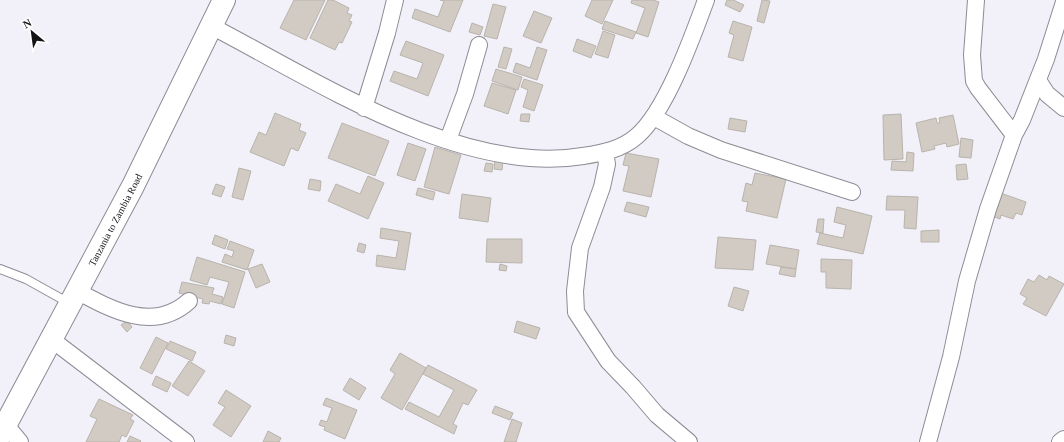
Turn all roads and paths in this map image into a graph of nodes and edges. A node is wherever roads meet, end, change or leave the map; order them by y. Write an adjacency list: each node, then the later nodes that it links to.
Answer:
1 (224, 0): 6 (highway, Tanzania to Zambia Road)
2 (395, 0): 9 (street)
3 (706, 0): 11 (street)
4 (976, 0): 12 (street)
5 (1064, 2): 8 (street)
6 (211, 26): 9 (street); 17 (highway, Tanzania to Zambia Road)
7 (479, 45): 13 (street)
8 (1038, 80): 10 (street); 12 (street)
9 (364, 108): 13 (street)
10 (1064, 108)
11 (654, 117): 14 (street); 15 (street)
12 (1014, 135): 25 (street)
13 (448, 140): 14 (street)
14 (605, 153): 24 (street)
15 (852, 192)
16 (0, 269): 17 (lane)
17 (73, 297): 18 (street); 19 (highway, Tanzania to Zambia Road)
18 (189, 301)
19 (51, 339): 20 (highway, Tanzania to Zambia Road); 23 (street)
20 (3, 430): 22 (street)
21 (1064, 439): 26 (street)
22 (20, 442)
23 (186, 442)
24 (689, 442)
25 (928, 442)
26 (1060, 442)

